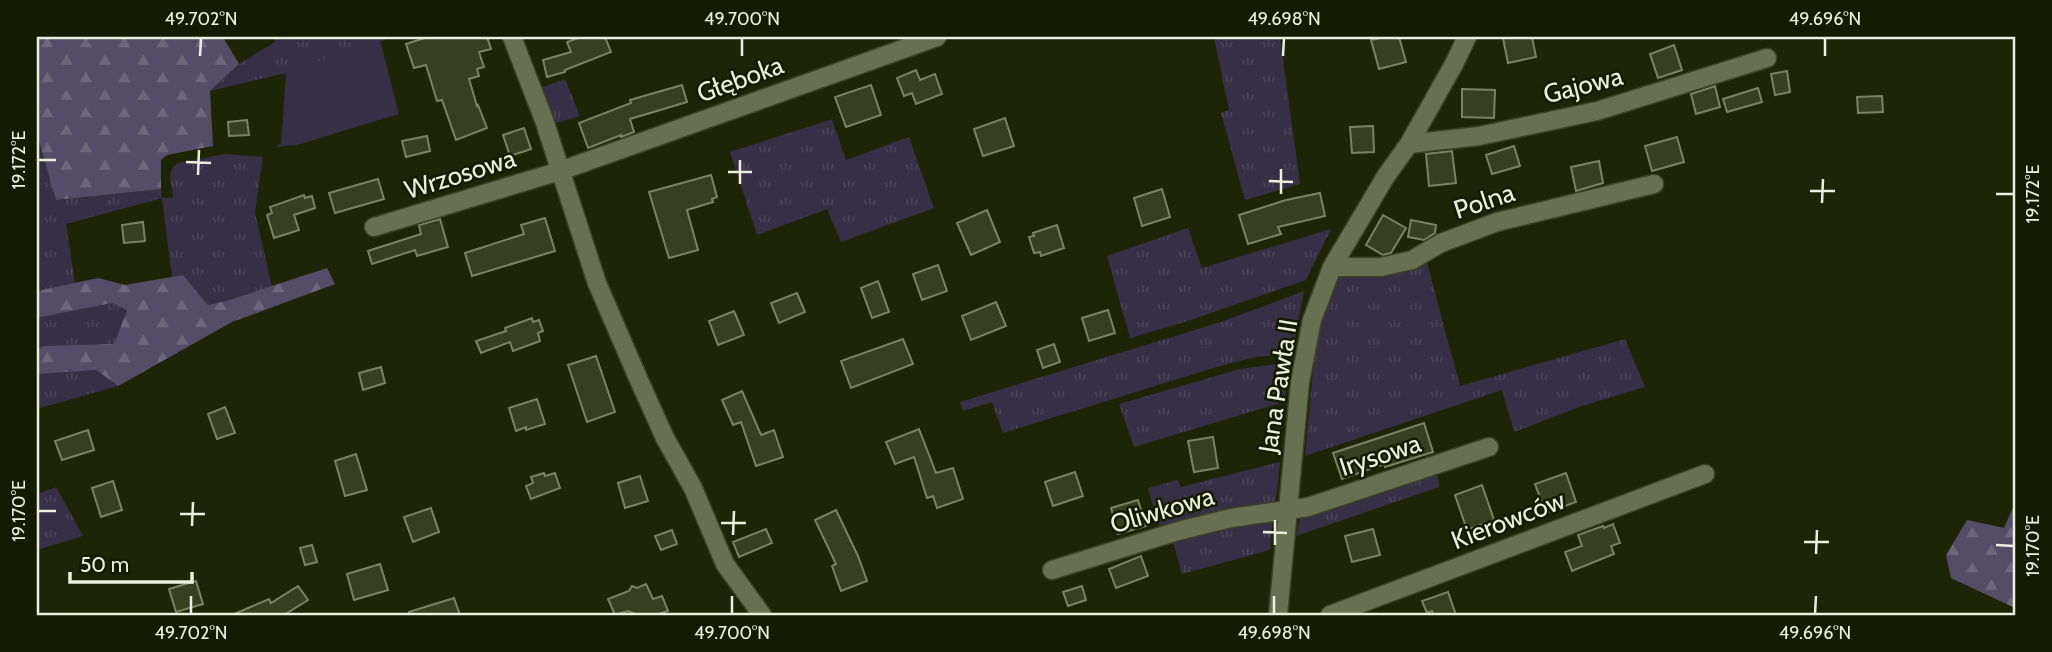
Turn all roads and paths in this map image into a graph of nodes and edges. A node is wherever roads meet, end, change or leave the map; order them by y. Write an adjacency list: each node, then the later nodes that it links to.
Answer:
1 (512, 37): 6 (street)
2 (937, 37): 6 (street, Głęboka)
3 (1467, 37): 5 (street, Jana Pawła II)
4 (1767, 58): 5 (street, Gajowa)
5 (1409, 144): 9 (street, Jana Pawła II)
6 (560, 170): 8 (street, Wrzosowa); 14 (street)
7 (1654, 184): 9 (street, Polna)
8 (374, 227)
9 (1332, 267): 12 (street, Jana Pawła II)
10 (1489, 447): 12 (street, Irysowa)
11 (1705, 474): 16 (street, Kierowców)
12 (1287, 510): 13 (street, Oliwkowa); 15 (street, Jana Pawła II)
13 (1052, 570)
14 (762, 615)
15 (1278, 615)
16 (1330, 615)

